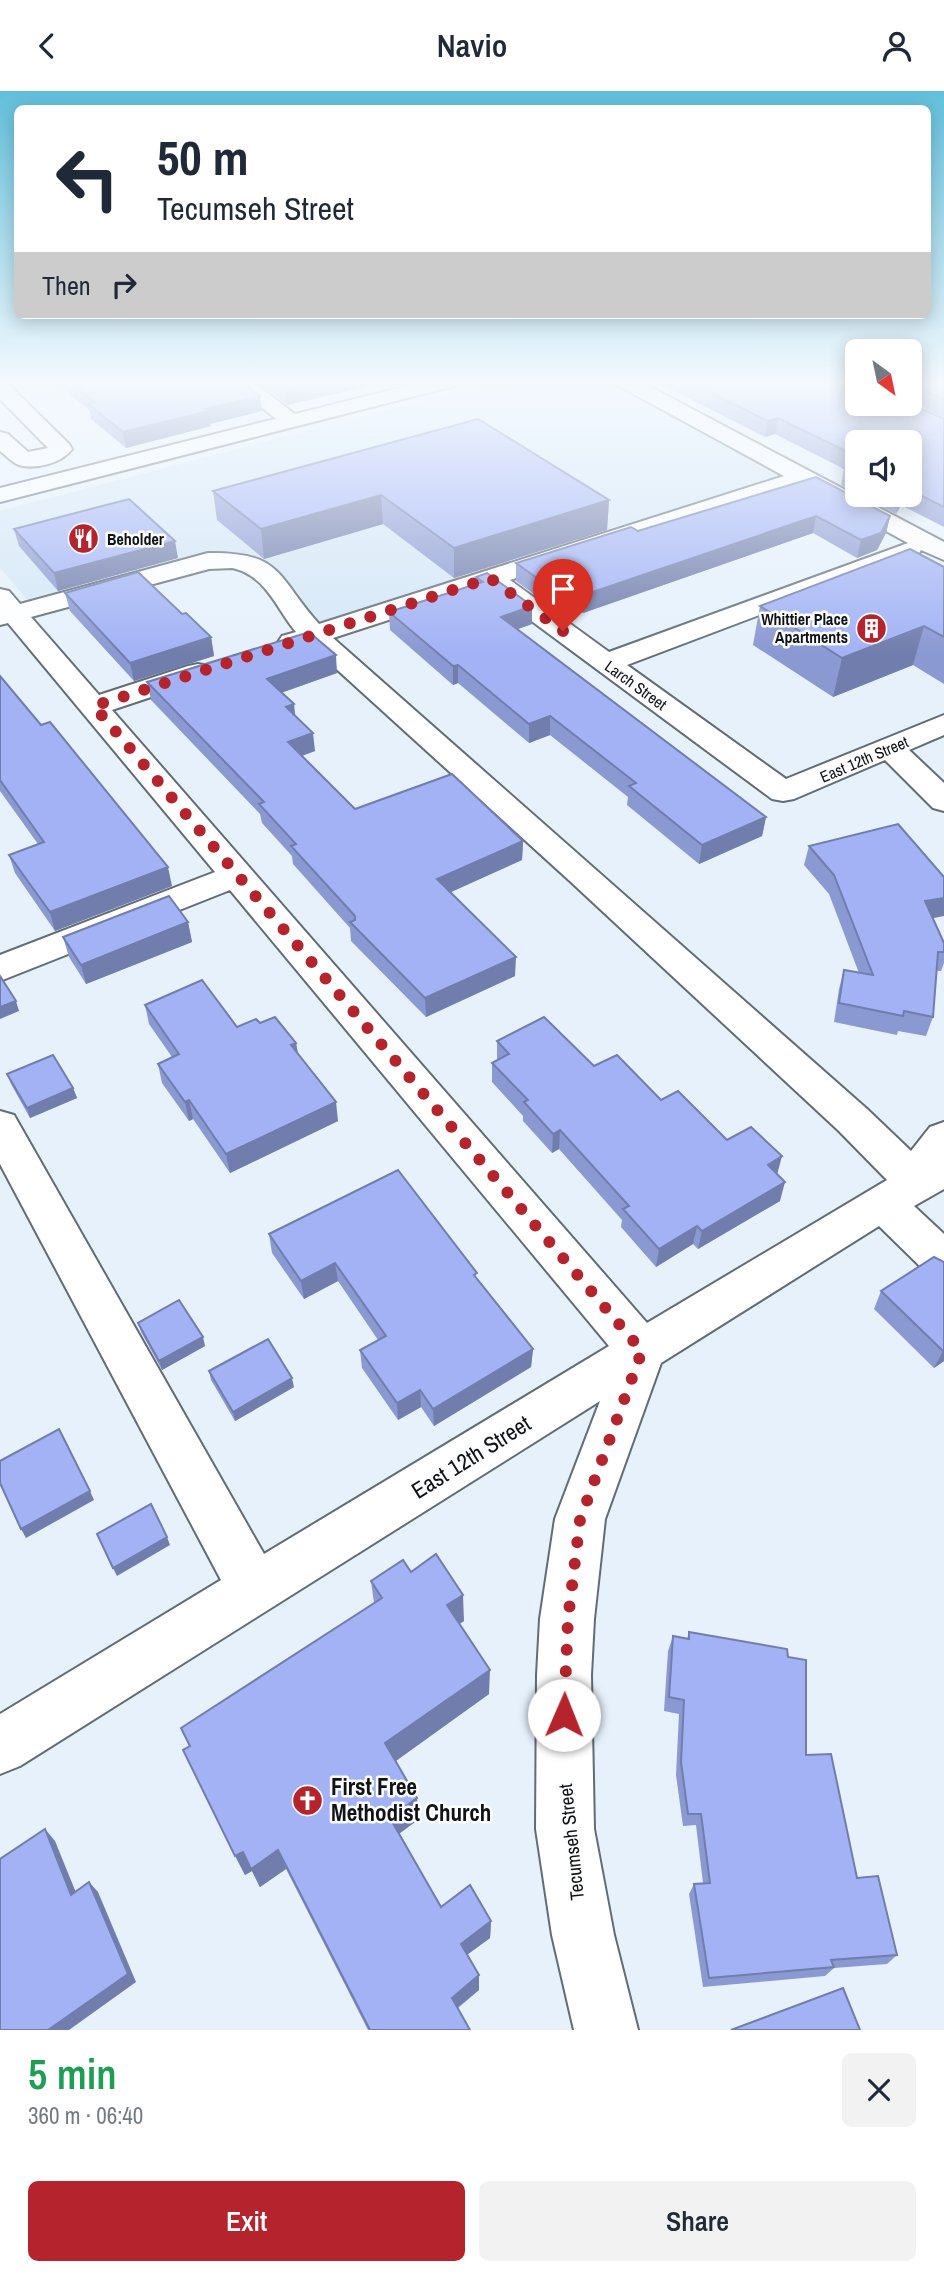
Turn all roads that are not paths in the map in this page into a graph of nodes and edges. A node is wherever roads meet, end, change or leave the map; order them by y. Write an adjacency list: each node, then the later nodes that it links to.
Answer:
1 (65, 472): 4 (street)
2 (88, 472): 4 (street)
3 (795, 472): 5 (street)
4 (70, 477): 6 (street)
5 (803, 477): 7 (street); 8 (street)
6 (0, 495)
7 (936, 547): 12 (street)
8 (490, 578): 10 (street); 12 (street, Larch Street)
9 (5, 609): 10 (street); 14 (street)
10 (314, 635): 11 (street); 23 (street)
11 (274, 647)
12 (606, 663): 17 (street, Larch Street)
13 (221, 665): 14 (street)
14 (94, 706): 19 (street)
15 (944, 724): 16 (street, East 12th Street)
16 (890, 748): 17 (street, East 12th Street); 18 (street)
17 (783, 792)
18 (944, 801)
19 (237, 875): 20 (street); 25 (street)
20 (0, 969)
21 (0, 1126): 26 (street)
22 (944, 1138): 23 (street)
23 (914, 1186): 24 (street); 25 (street, East 12th Street)
24 (944, 1262)
25 (642, 1351): 26 (street, East 12th Street); 28 (street, Tecumseh Street)
26 (255, 1590): 27 (street, East 12th Street)
27 (0, 1746)
28 (594, 2023)

